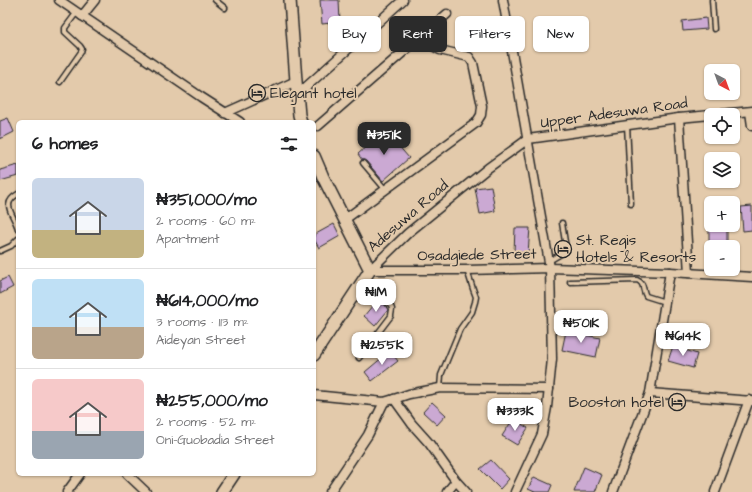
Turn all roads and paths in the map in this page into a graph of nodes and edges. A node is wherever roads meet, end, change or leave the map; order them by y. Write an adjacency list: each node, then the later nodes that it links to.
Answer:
1 (59, 0): 9 (street)
2 (95, 0): 9 (street)
3 (215, 0): 8 (lane)
4 (290, 0): 15 (street)
5 (403, 0): 17 (street)
6 (503, 0): 26 (street)
7 (712, 0): 12 (lane)
8 (225, 8)
9 (79, 14): 16 (lane); 19 (street)
10 (447, 14): 11 (street)
11 (445, 16)
12 (714, 29)
13 (403, 52): 24 (street)
14 (447, 52): 30 (street)
15 (296, 81): 17 (street); 19 (street)
16 (60, 82)
17 (297, 95): 22 (street)
18 (751, 111): 20 (street, Upper Adesuwa Road); 25 (street)
19 (225, 113): 21 (street)
20 (679, 118): 23 (street, Upper Adesuwa Road); 42 (street)
21 (237, 120)
22 (300, 120)
23 (627, 125): 26 (street, Upper Adesuwa Road); 32 (lane)
24 (318, 126)
25 (752, 126)
26 (528, 139): 38 (street); 39 (street, Adesuwa Road)
27 (316, 163): 29 (street)
28 (363, 163): 30 (lane)
29 (319, 174): 33 (street)
30 (385, 189): 33 (street)
31 (16, 195): 34 (lane)
32 (630, 204)
33 (344, 220): 39 (street)
34 (16, 223)
35 (562, 223): 38 (lane)
36 (16, 241): 37 (lane)
37 (0, 252)
38 (550, 264): 40 (street, Osadgiede Street); 41 (street, Osadgiede Street); 50 (street)
39 (370, 270): 40 (street, Osadgiede Street); 45 (street, Adesuwa Road)
40 (467, 270): 49 (lane)
41 (670, 272): 42 (street, Osadgiede Street); 46 (street)
42 (689, 273): 43 (street, Osadgiede Street)
43 (752, 277)
44 (570, 282): 46 (lane)
45 (360, 286): 47 (street, Adesuwa Road); 48 (lane)
46 (665, 302): 51 (street)
47 (316, 348)
48 (359, 358)
49 (440, 388): 50 (street); 53 (street)
50 (549, 389): 66 (street)
51 (650, 393): 54 (street); 67 (street)
52 (316, 395): 55 (street)
53 (394, 399): 55 (street); 59 (street)
54 (750, 401): 68 (street)
55 (384, 402): 63 (street)
56 (79, 476): 60 (street)
57 (129, 476): 61 (street)
58 (233, 476): 62 (street)
59 (456, 481): 64 (street); 65 (street)
60 (67, 492)
61 (146, 492)
62 (222, 492)
63 (330, 492)
64 (447, 492)
65 (466, 492)
66 (515, 492)
67 (613, 492)
68 (715, 492)

